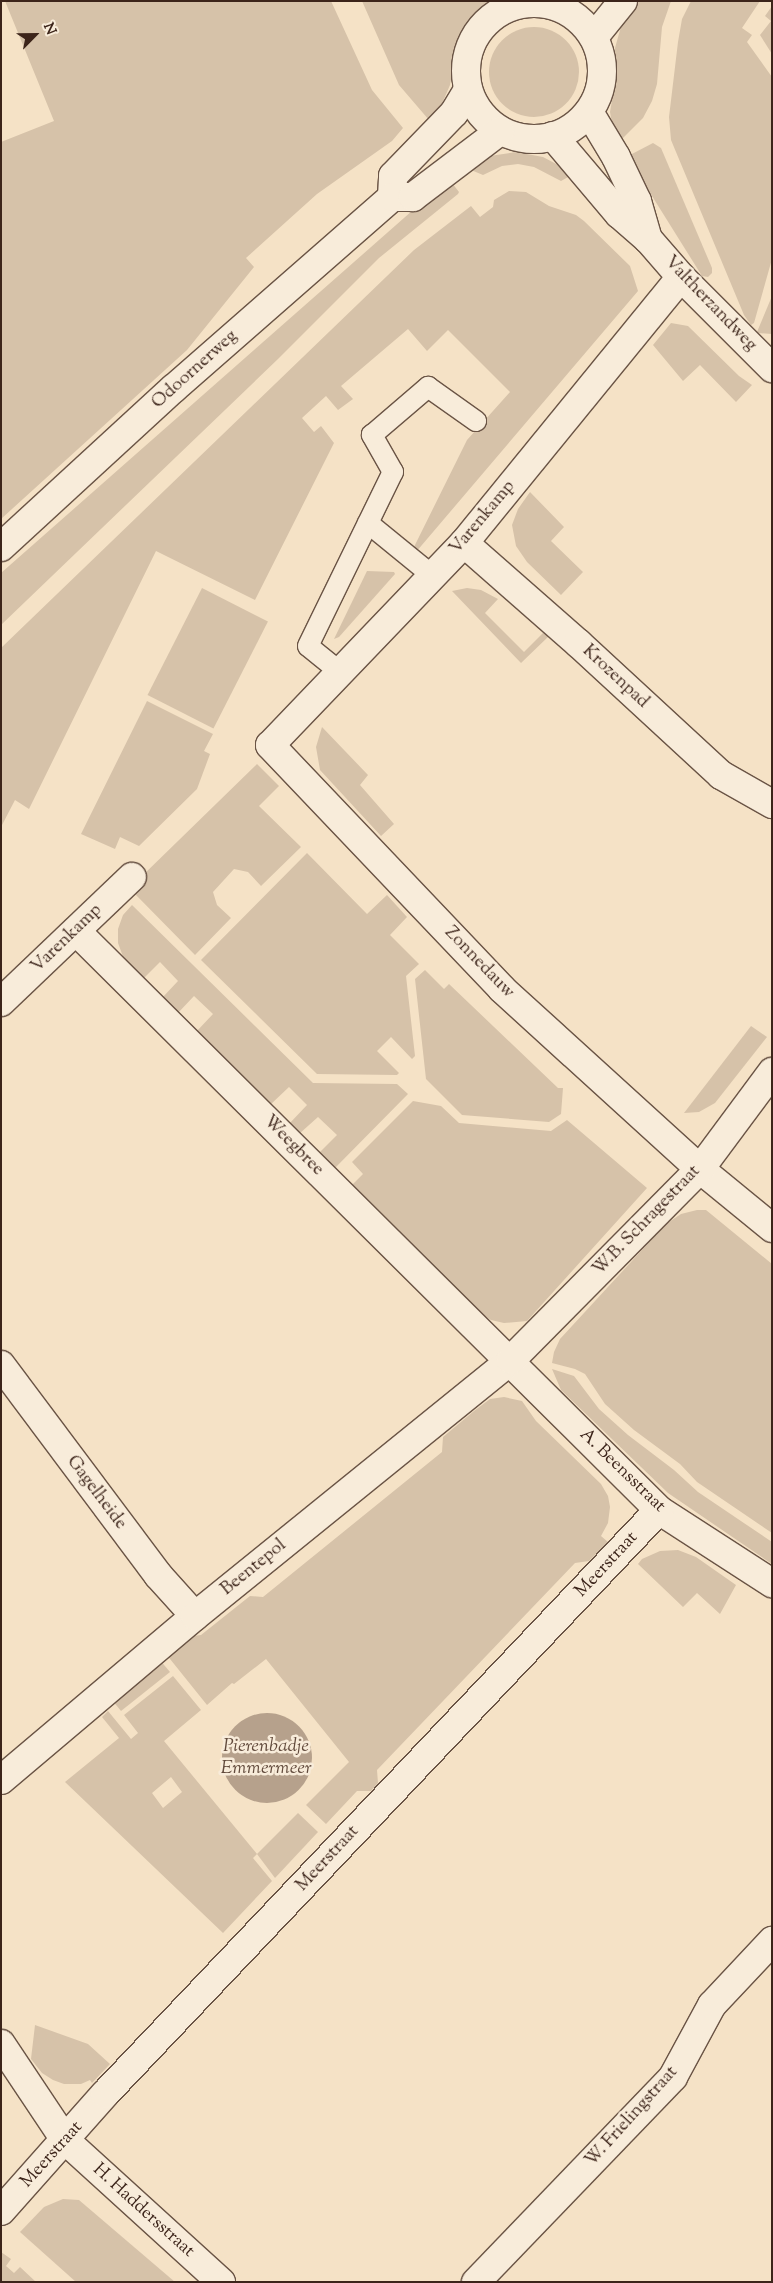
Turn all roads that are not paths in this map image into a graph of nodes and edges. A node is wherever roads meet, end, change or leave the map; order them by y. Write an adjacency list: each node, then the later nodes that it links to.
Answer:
1 (623, 1): 3 (street)
2 (569, 5): 3 (street); 4 (street)
3 (594, 37): 5 (street)
4 (468, 90): 6 (street); 8 (street)
5 (589, 112): 7 (street); 9 (street, Valtherzandweg)
6 (500, 130): 7 (street); 8 (street)
7 (553, 136): 9 (street, Valtherzandweg)
8 (392, 198): 15 (street, Odoornerweg)
9 (648, 238): 10 (street, Valtherzandweg)
10 (681, 277): 11 (street, Valtherzandweg); 14 (street, Varenkamp)
11 (772, 368)
12 (476, 421): 13 (lane)
13 (368, 524): 16 (lane); 17 (lane)
14 (464, 543): 16 (street, Varenkamp); 19 (street, Krozenpad)
15 (1, 547)
16 (433, 576): 17 (street, Varenkamp)
17 (340, 672): 18 (street, Varenkamp)
18 (270, 745): 24 (street, Zonnedauw)
19 (772, 804)
20 (132, 877): 21 (street, Varenkamp)
21 (76, 931): 22 (street, Varenkamp); 26 (street, Weegbree)
22 (1, 1002)
23 (772, 1072): 24 (street, W.B. Schragestraat)
24 (700, 1169): 25 (street, Zonnedauw); 26 (street, W.B. Schragestraat)
25 (772, 1228)
26 (511, 1360): 28 (street, A. Beensstraat); 30 (street, Beentepol)
27 (1, 1366): 30 (street, Gagelheide)
28 (659, 1510): 29 (street, A. Beensstraat); 34 (street, Meerstraat)
29 (772, 1582)
30 (195, 1616): 31 (street, Beentepol)
31 (1, 1780)
32 (772, 1941): 37 (street, W. Frielingstraat)
33 (1, 2044): 34 (street, H. Haddersstraat)
34 (65, 2140): 35 (street, Meerstraat); 36 (street, H. Haddersstraat)
35 (1, 2211)
36 (221, 2282)
37 (476, 2282)

